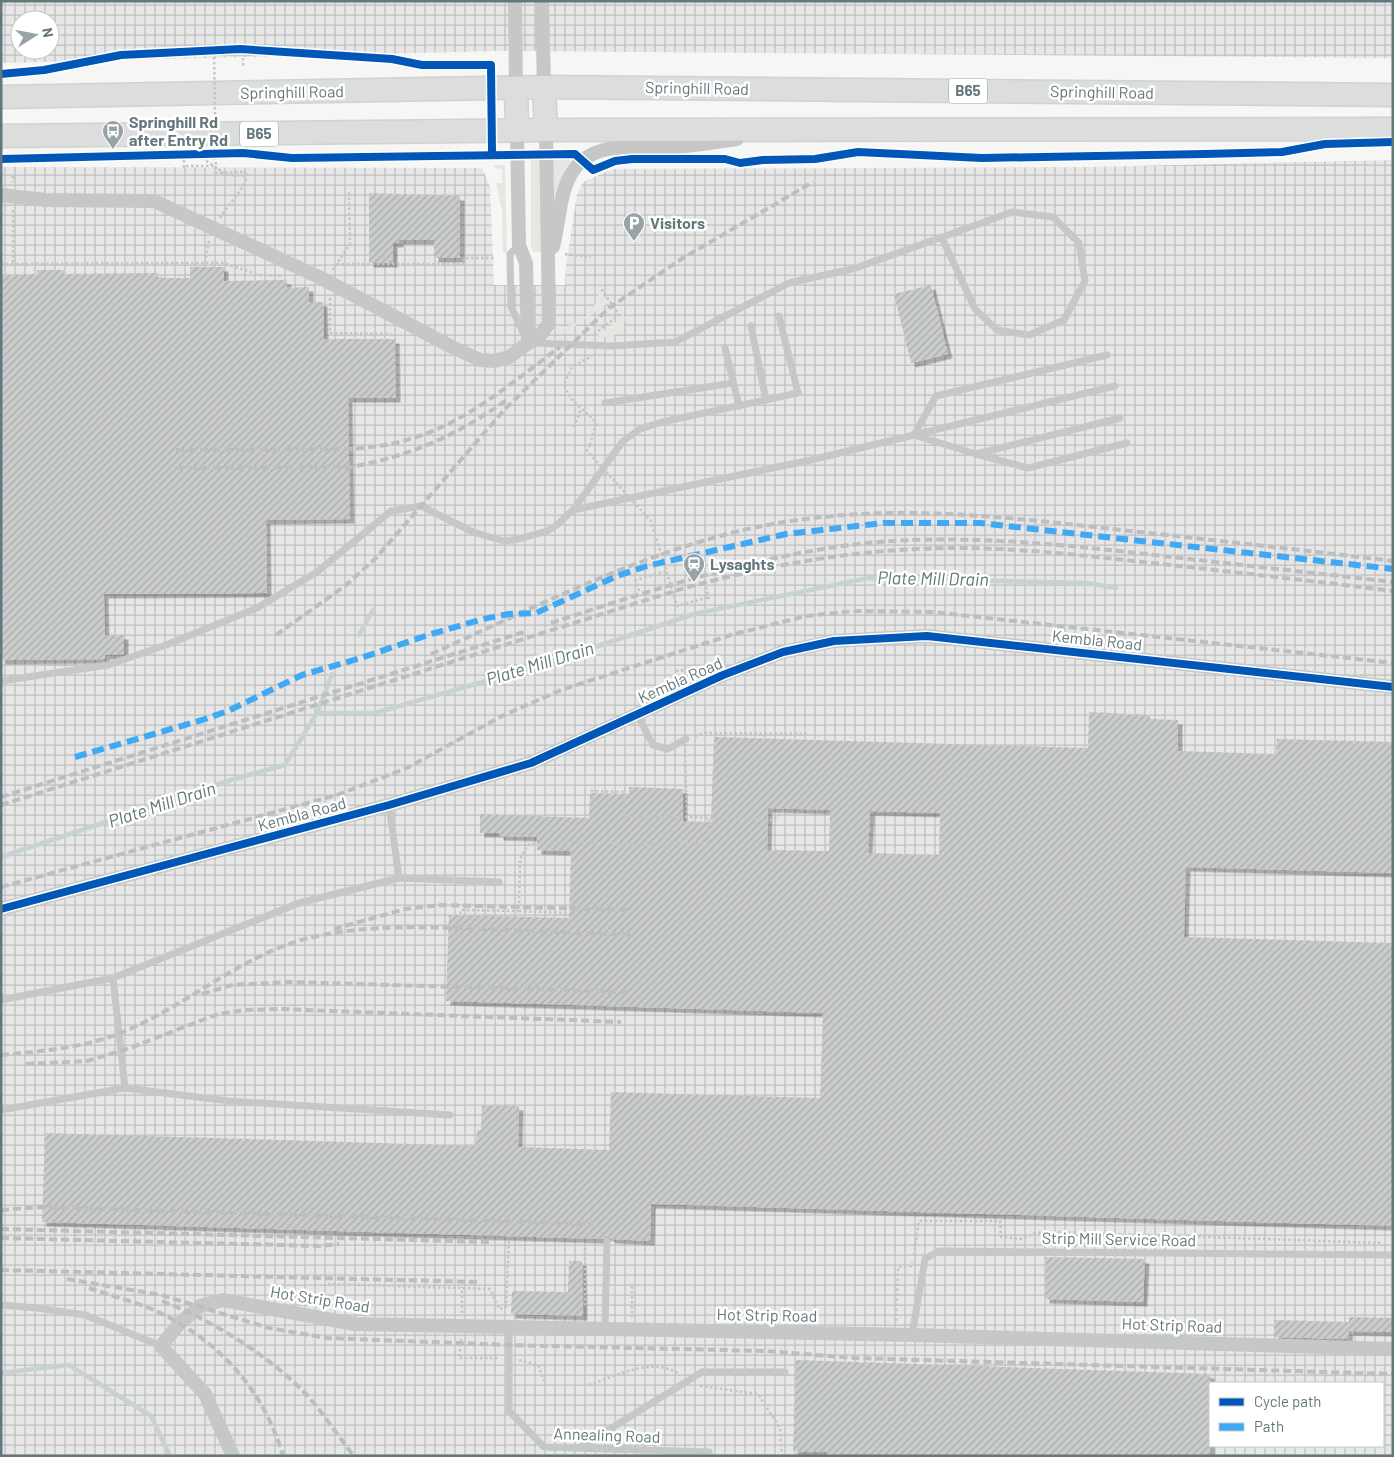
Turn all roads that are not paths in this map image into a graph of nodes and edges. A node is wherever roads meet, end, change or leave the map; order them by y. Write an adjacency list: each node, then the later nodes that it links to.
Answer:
1 (515, 1): 4 (street)
2 (542, 1): 3 (street)
3 (544, 87): 4 (main road, Springhill Road / B65); 5 (main road, Springhill Road / B65); 8 (main road)
4 (516, 88): 6 (main road, Springhill Road / B65); 10 (main road)
5 (1393, 95)
6 (1, 97)
7 (1393, 129): 9 (main road, B65)
8 (546, 130): 9 (main road, B65); 10 (main road, B65); 16 (street)
9 (794, 130): 16 (street)
10 (517, 131): 11 (main road, B65); 14 (street)
11 (1, 136)
12 (7, 196): 19 (street)
13 (942, 238): 13 (lane); 19 (lane)
14 (519, 245): 15 (street); 19 (lane)
15 (526, 263): 16 (street); 19 (street)
16 (548, 263): 19 (street)
17 (779, 316): 24 (lane)
18 (750, 326): 24 (lane)
19 (528, 343)
20 (725, 348): 22 (lane)
21 (1107, 355): 28 (lane)
22 (734, 383): 25 (lane); 26 (lane)
23 (1115, 386): 28 (lane)
24 (766, 400): 26 (lane)
25 (605, 403)
26 (739, 406): 31 (lane)
27 (1120, 418): 30 (lane)
28 (914, 435): 30 (lane); 31 (lane)
29 (1127, 443): 30 (lane)
30 (976, 454)
31 (573, 510): 32 (lane)
32 (1, 681)
33 (1393, 687): 34 (street, Kembla Road)
34 (637, 714): 35 (lane); 36 (street, Kembla Road)
35 (686, 739)
36 (389, 805): 37 (lane); 39 (street, Kembla Road)
37 (399, 878): 38 (lane); 40 (lane)
38 (499, 882)
39 (1, 909)
40 (113, 978): 41 (lane); 42 (lane)
41 (1, 1000)
42 (124, 1088): 43 (lane); 44 (lane)
43 (1, 1110)
44 (450, 1115)
45 (607, 1241): 49 (lane)
46 (1393, 1255): 50 (lane, Strip Mill Service Road)
47 (1, 1305): 51 (lane)
48 (510, 1328): 49 (street, Hot Strip Road); 51 (street, Hot Strip Road); 54 (lane, Annealing Road)
49 (605, 1329): 50 (street, Hot Strip Road)
50 (912, 1335): 52 (street, Hot Strip Road)
51 (161, 1346): 55 (street)
52 (1393, 1349)
53 (785, 1372): 54 (lane)
54 (579, 1448): 56 (lane, Annealing Road)
55 (233, 1456)
56 (709, 1456)

